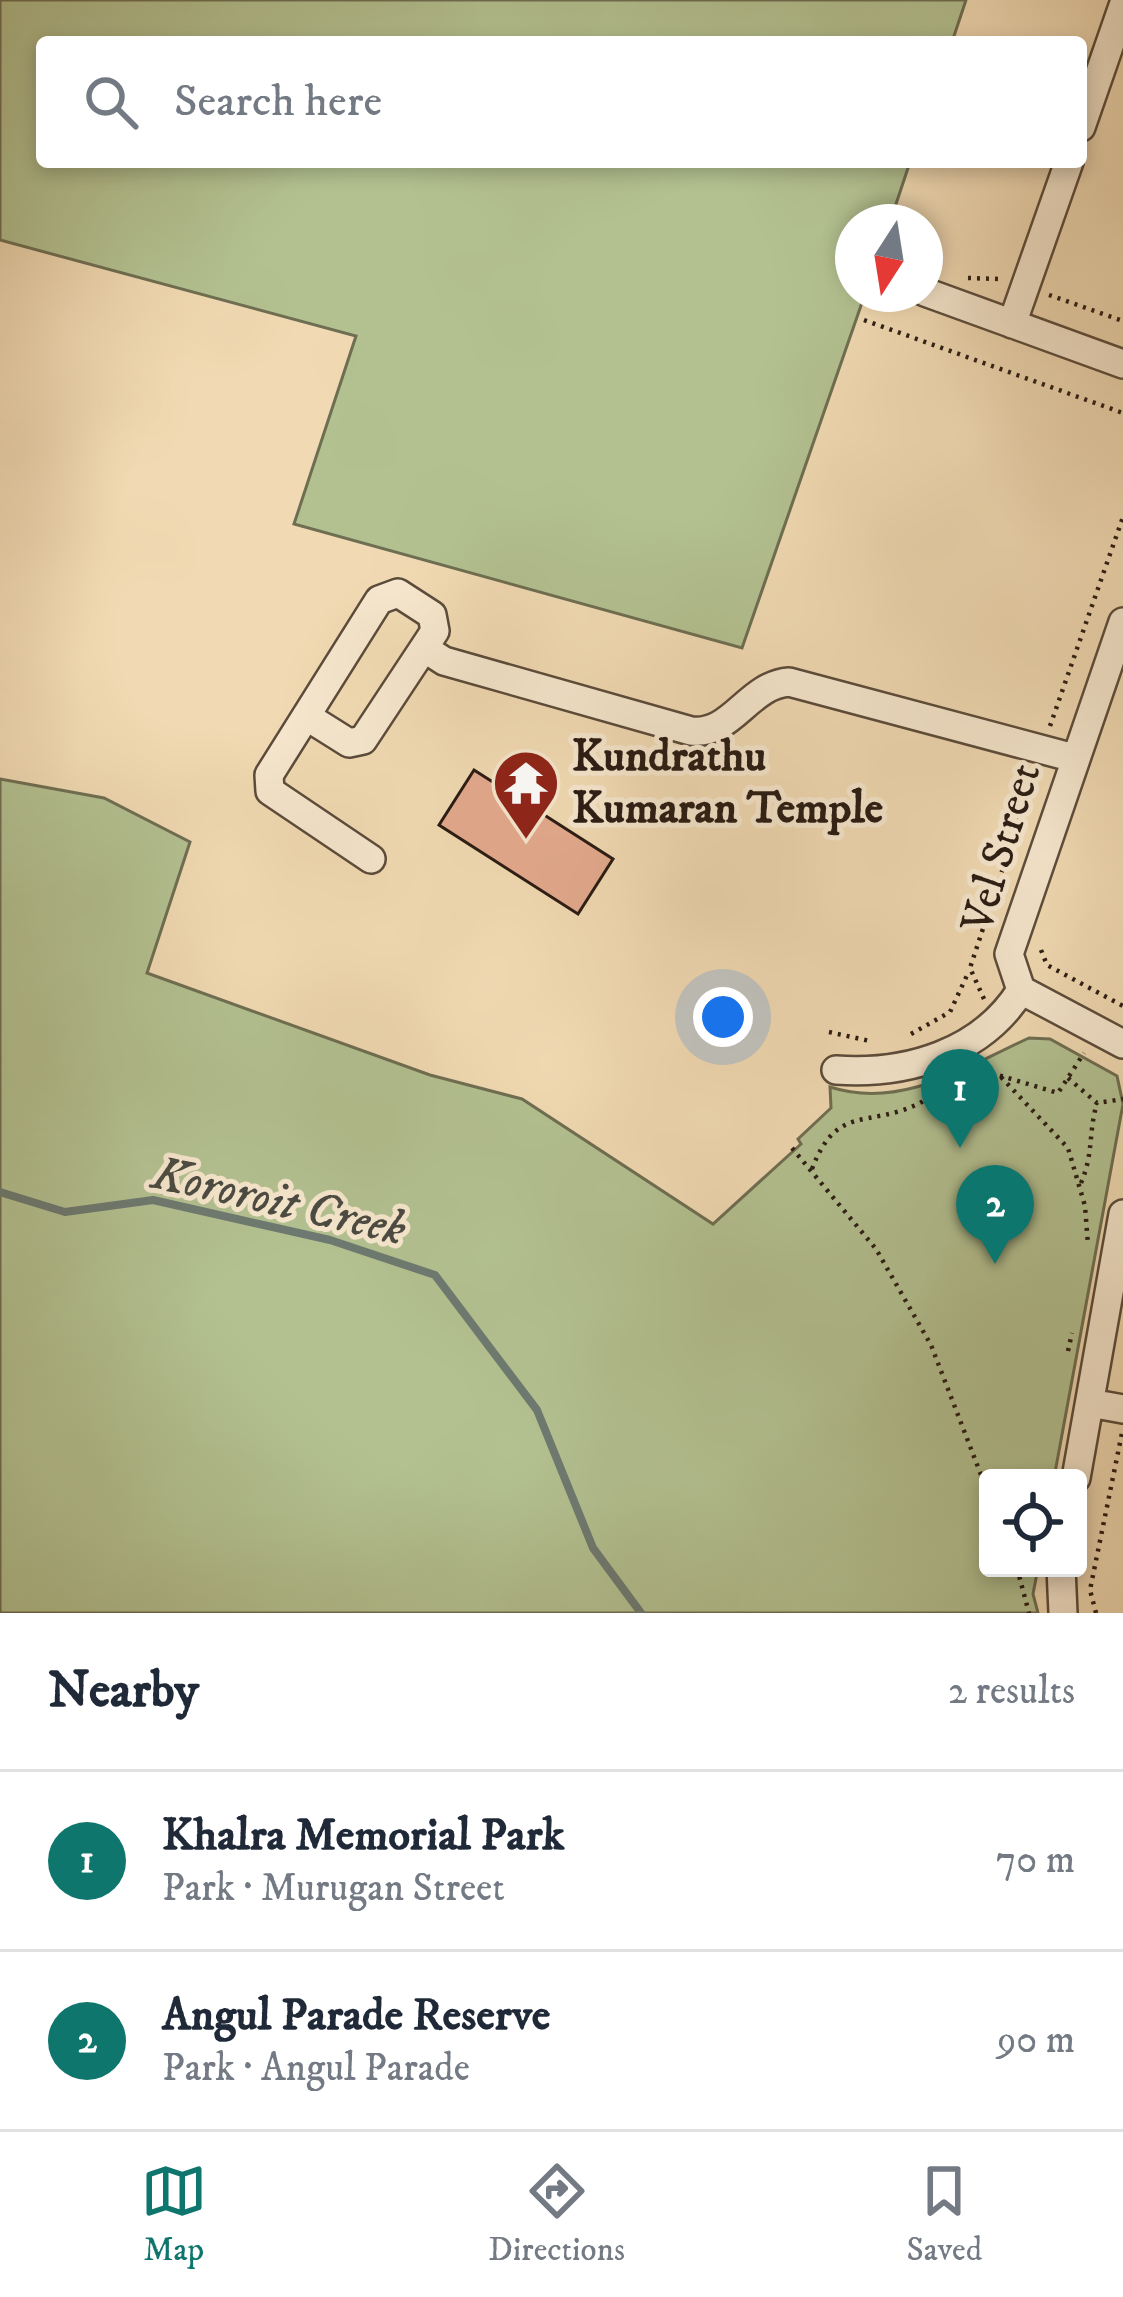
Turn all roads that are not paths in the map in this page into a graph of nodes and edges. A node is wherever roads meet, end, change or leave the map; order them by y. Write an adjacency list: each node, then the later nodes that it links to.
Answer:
1 (1123, 6): 2 (street)
2 (1118, 36): 3 (street)
3 (1087, 112)
4 (1067, 168): 6 (street)
5 (943, 299): 6 (street)
6 (1012, 324): 7 (street)
7 (1123, 364)
8 (1123, 622): 10 (street, Vel Street)
9 (424, 648): 11 (street); 11 (street); 12 (street)
10 (1109, 705): 12 (street, Vel Street)
11 (306, 716): 13 (street)
12 (1074, 758): 14 (street, Vel Street)
13 (371, 859)
14 (1022, 990): 15 (street, Vel Street); 16 (street)
15 (1123, 1044)
16 (836, 1070)
17 (1123, 1214): 18 (street)
18 (1090, 1403): 19 (street); 20 (street)
19 (1123, 1409)
20 (1078, 1469)
21 (1061, 1577): 22 (street)
22 (1063, 1613)

